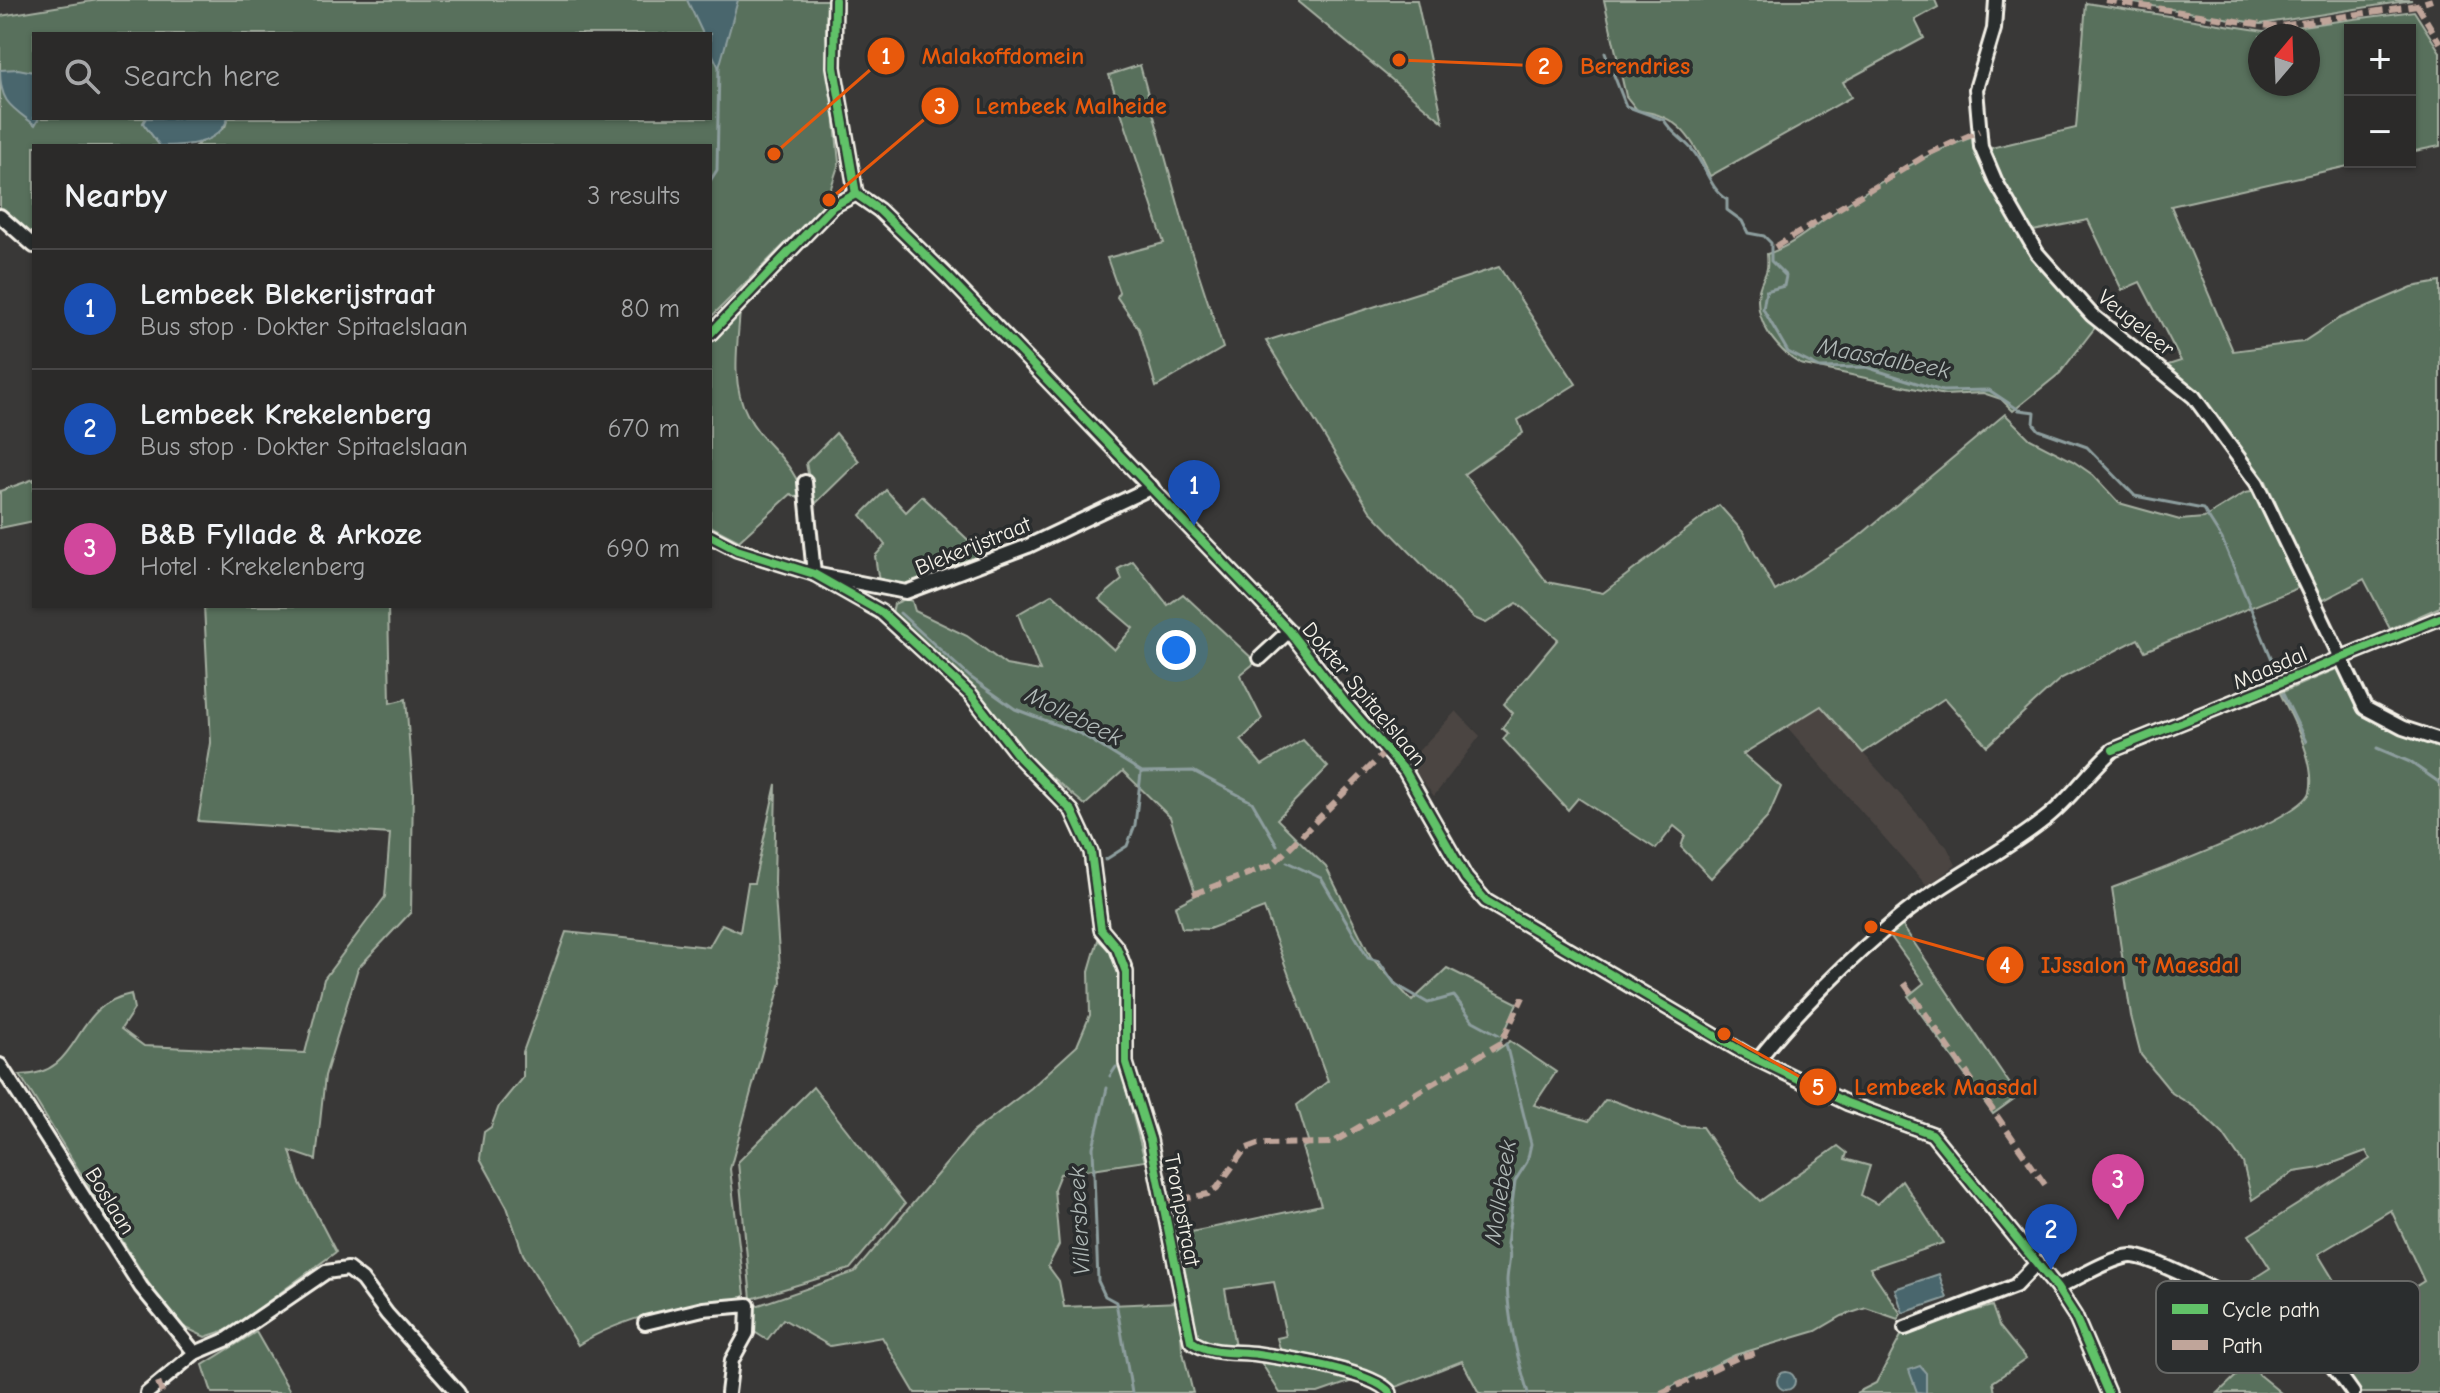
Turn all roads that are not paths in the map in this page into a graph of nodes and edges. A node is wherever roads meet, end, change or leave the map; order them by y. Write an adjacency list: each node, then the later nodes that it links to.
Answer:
1 (835, 0): 3 (street)
2 (1996, 0): 15 (street, Veugeleer)
3 (856, 194): 6 (street); 8 (street, Dokter Spitaelslaan)
4 (0, 216): 5 (street)
5 (32, 244)
6 (712, 332)
7 (805, 482): 10 (street)
8 (1152, 487): 11 (street, Blekerijstraat); 14 (street, Dokter Spitaelslaan)
9 (712, 537): 10 (street, Blekerijstraat)
10 (814, 574): 11 (street, Blekerijstraat); 12 (street, Trompstraat)
11 (894, 592): 12 (street)
12 (881, 612): 30 (street, Trompstraat)
13 (2440, 618): 15 (street, Maasdal)
14 (1289, 631): 16 (street, Dokter Spitaelslaan); 18 (street, Dokter Spitaelslaan)
15 (2341, 657): 17 (street, Veugeleer); 18 (street, Maasdal)
16 (1260, 658)
17 (2440, 740)
18 (1758, 1060): 20 (street, Dokter Spitaelslaan)
19 (0, 1065): 25 (street, Boslaan)
20 (2038, 1262): 22 (street, Dokter Spitaelslaan); 24 (street)
21 (2190, 1281): 22 (street)
22 (2057, 1288): 31 (street, Dokter Spitaelslaan)
23 (645, 1323): 29 (street)
24 (1905, 1328)
25 (195, 1353): 27 (street); 28 (street)
26 (2336, 1373): 32 (street)
27 (147, 1393)
28 (458, 1393)
29 (728, 1393)
30 (1390, 1393)
31 (2108, 1393)
32 (2353, 1393)

